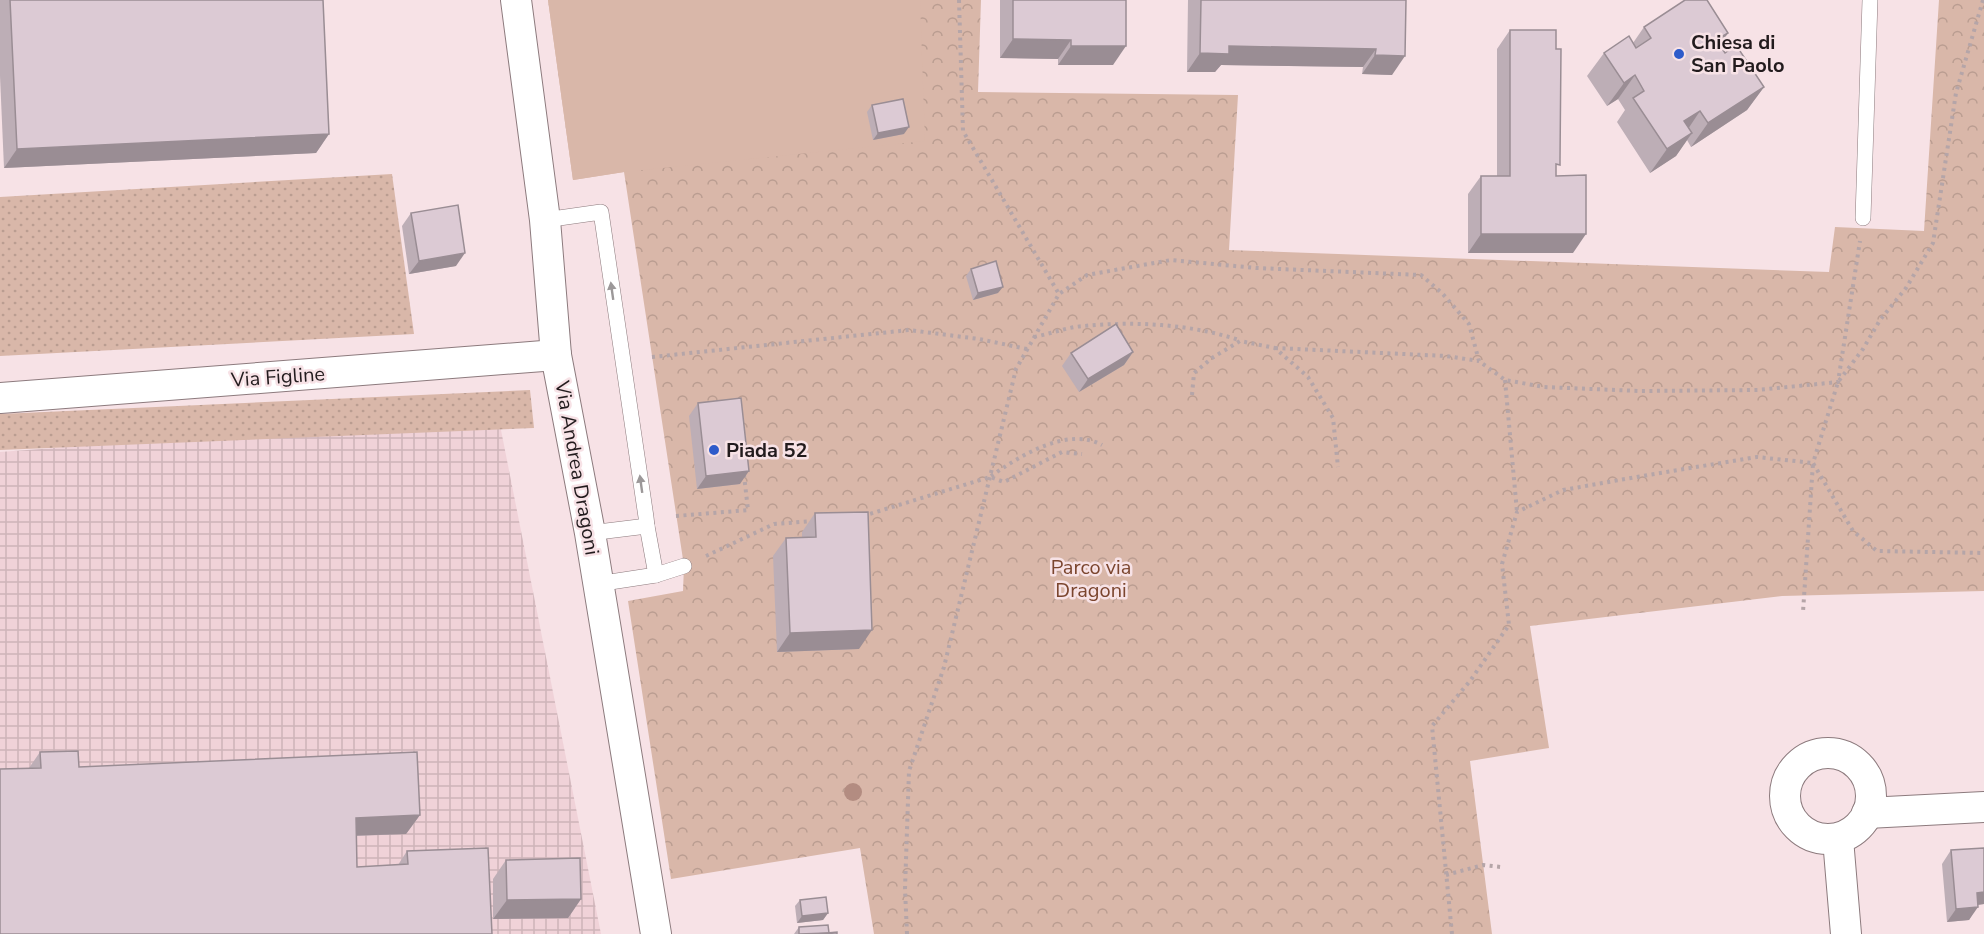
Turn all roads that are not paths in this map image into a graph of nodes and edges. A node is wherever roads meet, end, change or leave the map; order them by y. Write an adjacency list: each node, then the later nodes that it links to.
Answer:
1 (516, 0): 4 (street, Via Andrea Dragoni)
2 (1870, 0): 3 (lane)
3 (1863, 218)
4 (544, 220): 5 (street, Via Andrea Dragoni); 7 (lane, one-way to 4)
5 (556, 355): 6 (street, Via Figline); 8 (street, Via Andrea Dragoni)
6 (0, 398)
7 (647, 526): 8 (lane); 10 (lane)
8 (590, 533): 11 (street, Via Andrea Dragoni)
9 (684, 566): 10 (lane)
10 (657, 575): 11 (lane)
11 (597, 584): 15 (street, Via Andrea Dragoni)
12 (1984, 807): 13 (street)
13 (1867, 813): 14 (street); 14 (street)
14 (1838, 838): 16 (street)
15 (656, 934)
16 (1846, 934)

